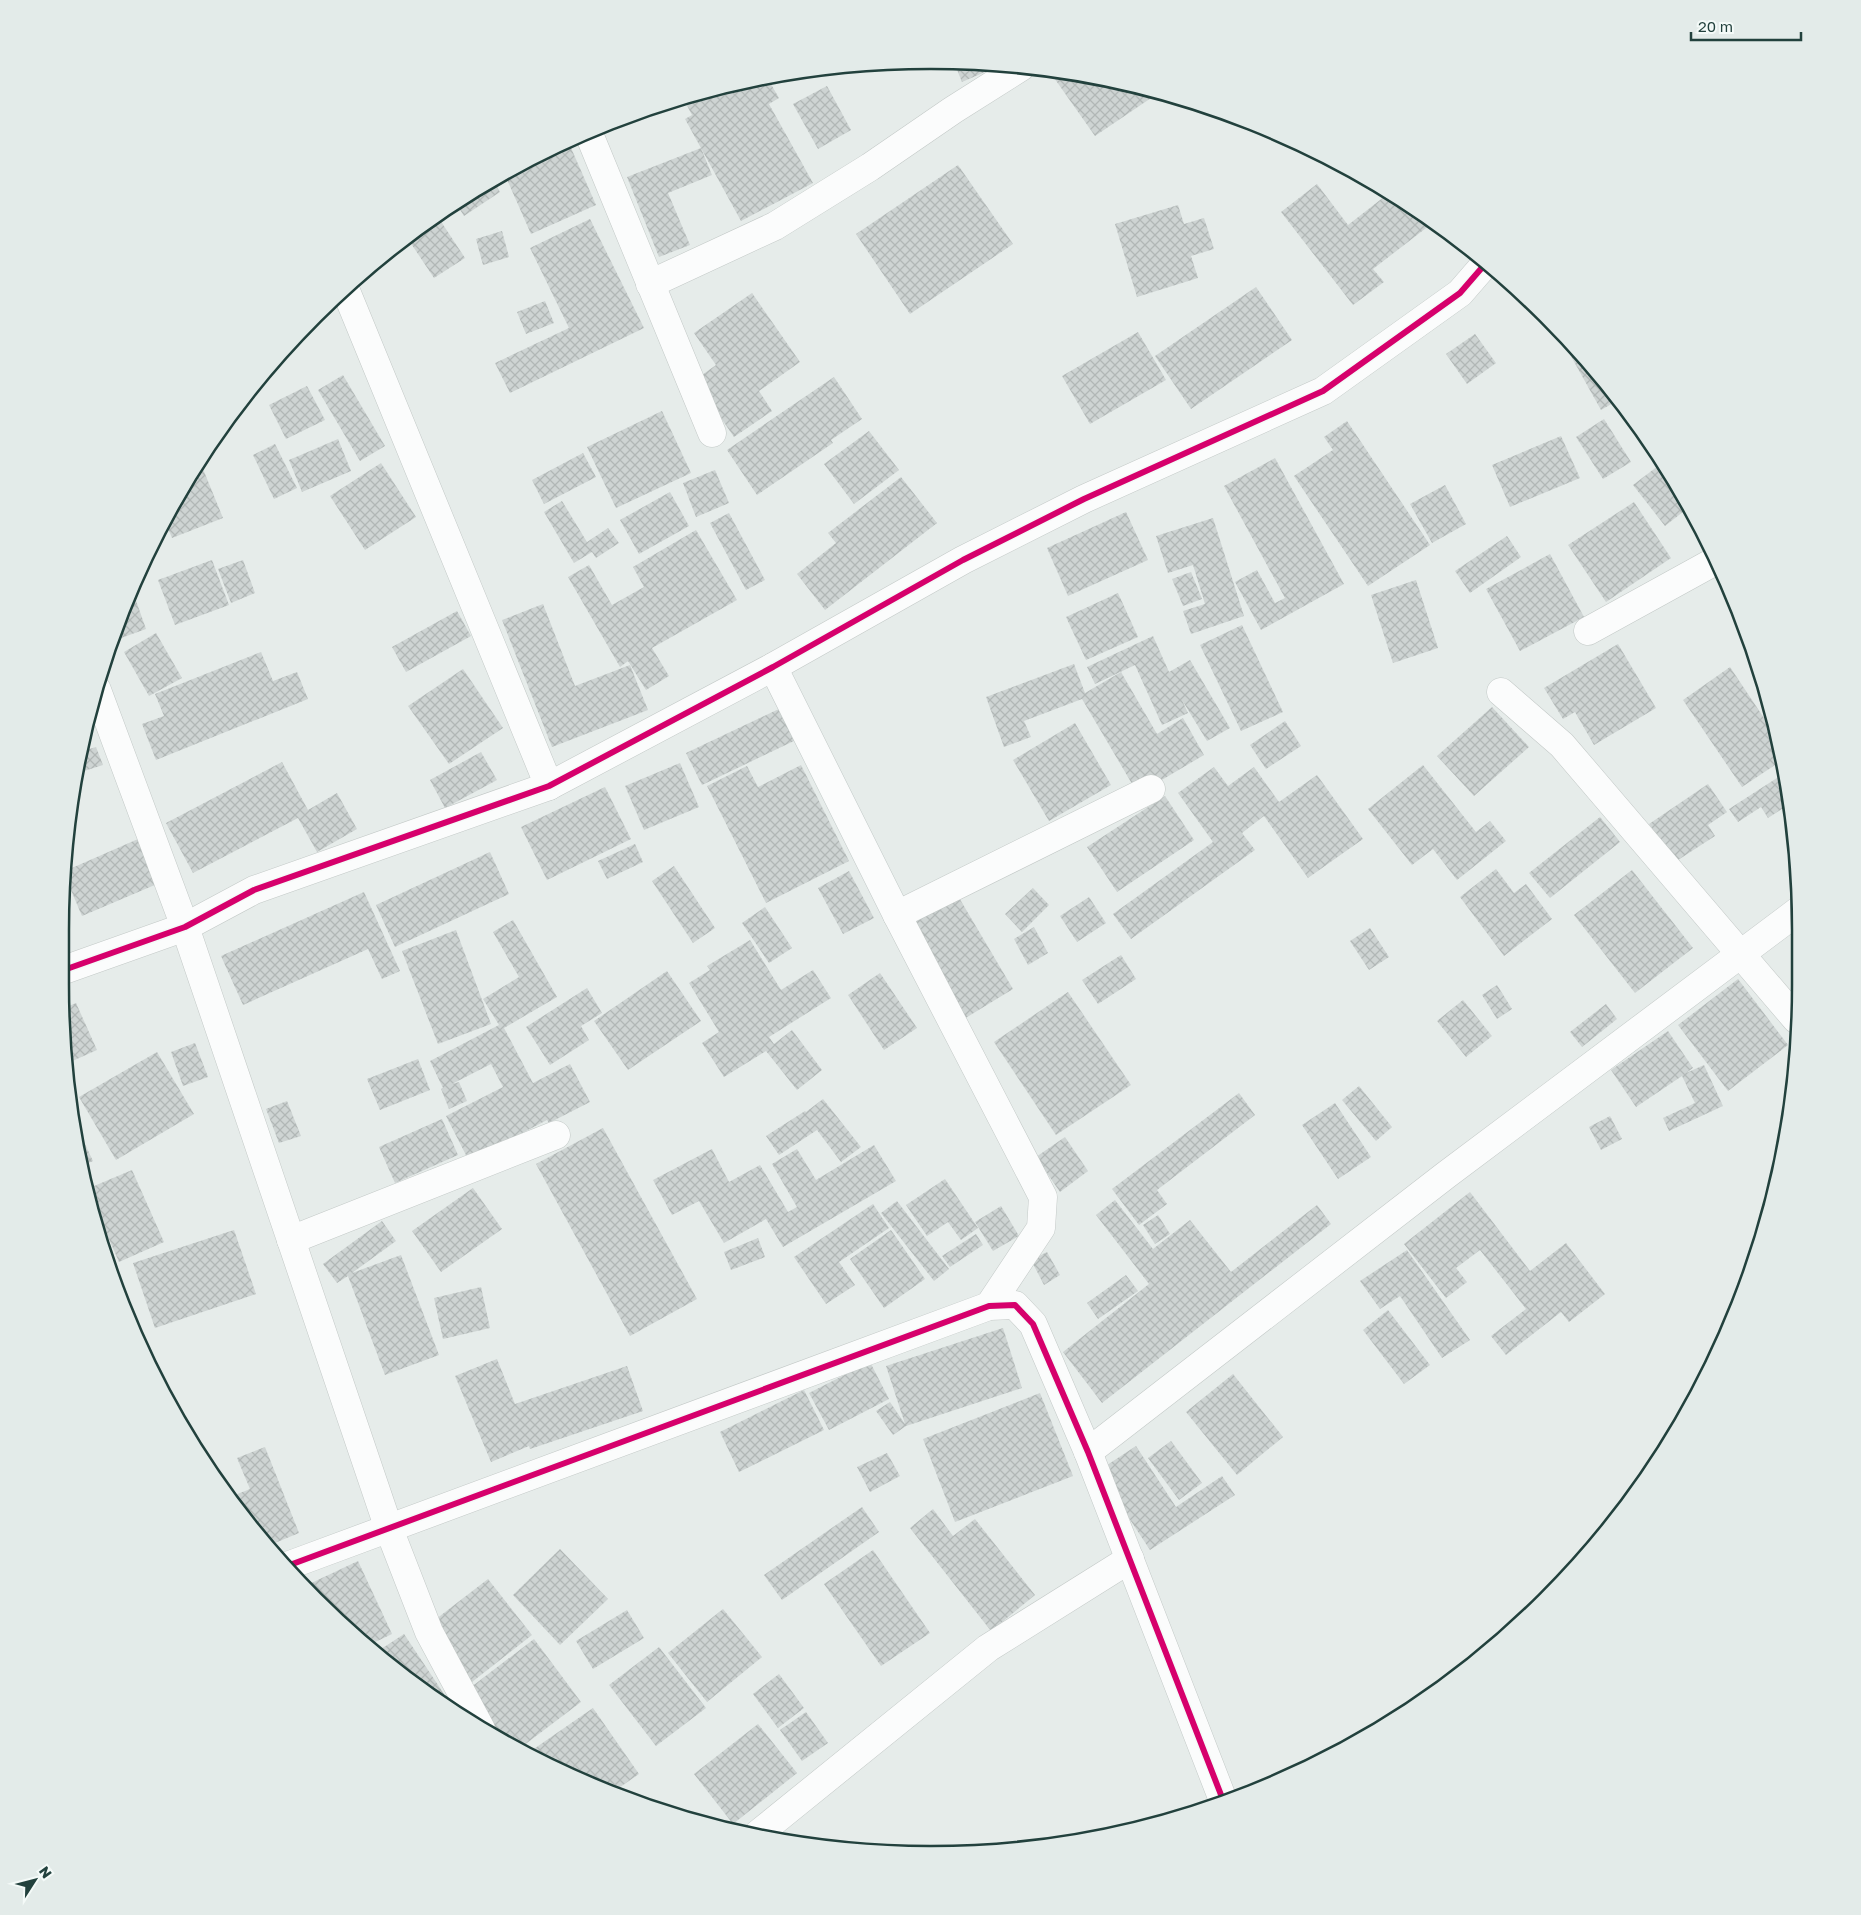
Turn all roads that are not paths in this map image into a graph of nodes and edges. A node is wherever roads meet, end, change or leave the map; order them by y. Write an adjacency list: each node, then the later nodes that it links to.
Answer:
1 (1012, 73): 4 (street)
2 (591, 139): 4 (street)
3 (1481, 268): 9 (street)
4 (650, 284): 6 (street)
5 (348, 296): 12 (street)
6 (712, 433)
7 (1710, 563): 8 (street)
8 (1588, 631)
9 (773, 667): 12 (street); 14 (street)
10 (1501, 692): 17 (street)
11 (100, 699): 16 (street)
12 (549, 786): 16 (street)
13 (1151, 789): 14 (street)
14 (897, 915): 22 (street)
15 (1791, 916): 17 (street)
16 (185, 927): 18 (street); 21 (street)
17 (1741, 954): 19 (street); 23 (street)
18 (69, 968)
19 (1791, 1013)
20 (556, 1135): 21 (street)
21 (291, 1240): 24 (street)
22 (989, 1306): 23 (street); 24 (street)
23 (1088, 1452): 25 (street)
24 (390, 1529): 26 (street); 27 (street)
25 (1130, 1559): 28 (street); 29 (street)
26 (293, 1564)
27 (473, 1714)
28 (1221, 1796)
29 (763, 1830)

